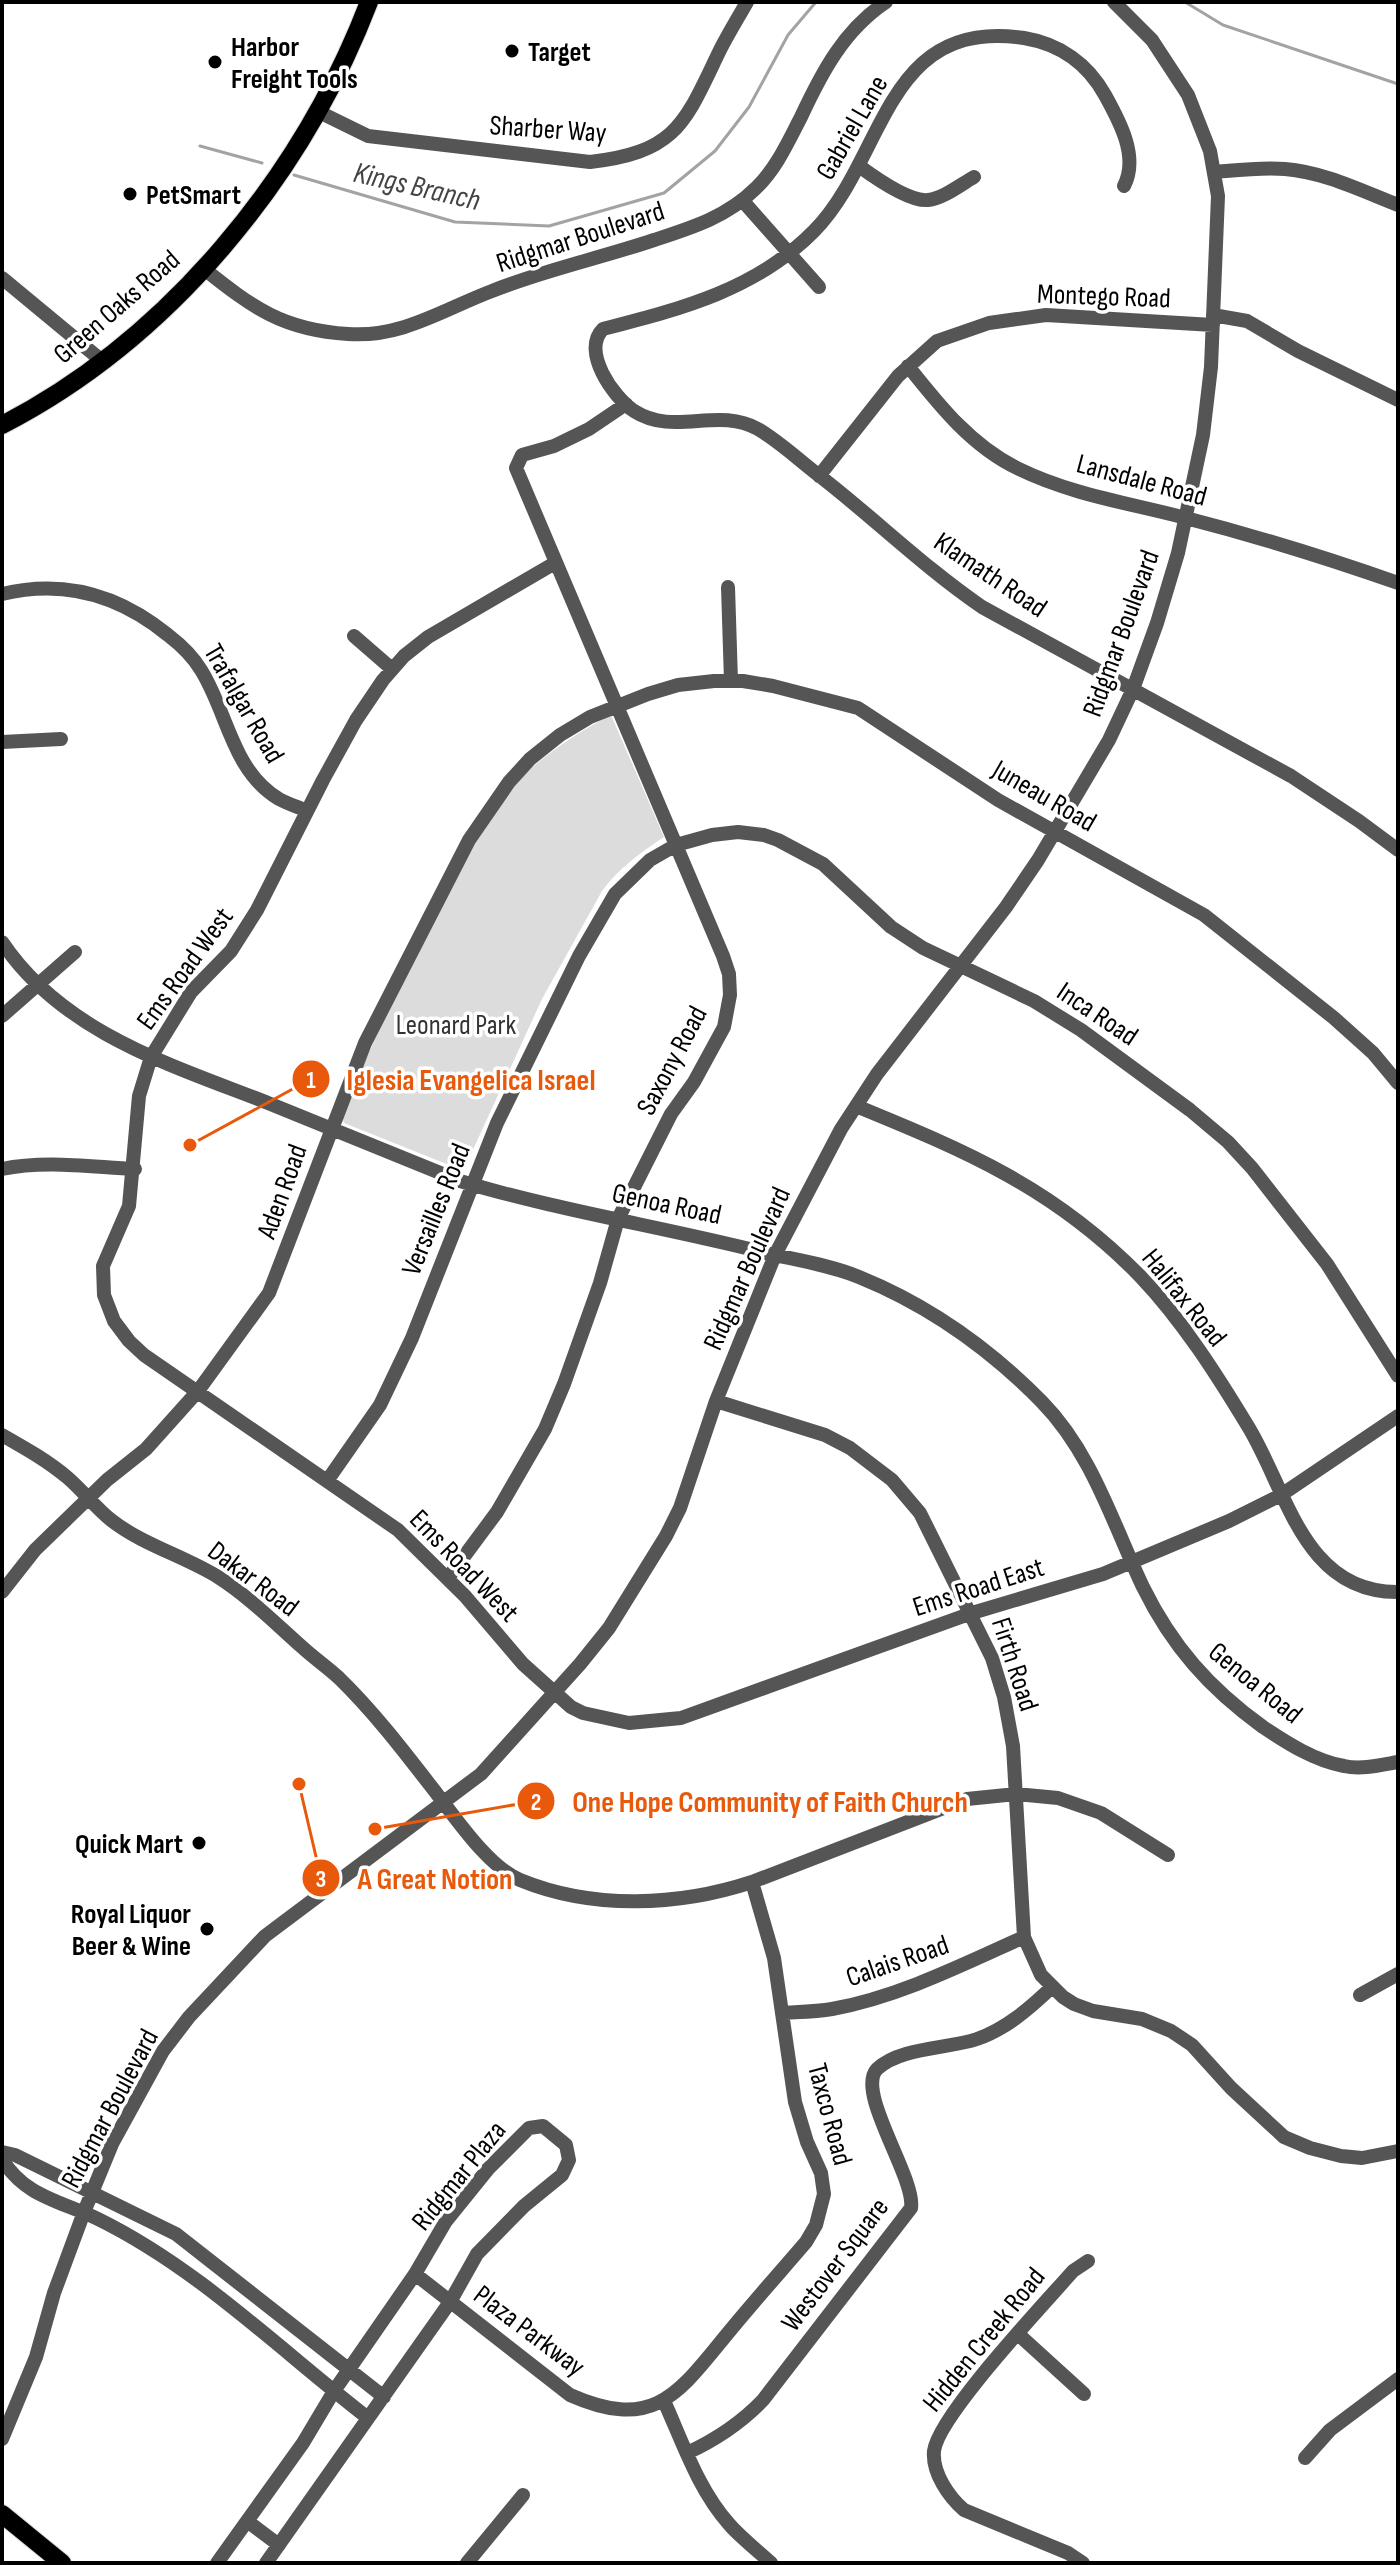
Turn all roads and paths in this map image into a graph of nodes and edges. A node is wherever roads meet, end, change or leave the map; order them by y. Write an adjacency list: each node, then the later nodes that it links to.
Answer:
1 (369, 2): 5 (main road, Green Oaks Road)
2 (747, 2): 5 (street, Sharber Way)
3 (886, 2): 10 (street, Ridgmar Boulevard)
4 (1114, 2): 7 (street, Ridgmar Boulevard)
5 (317, 111): 13 (main road, Green Oaks Road)
6 (859, 166): 8 (street); 9 (street, Gabriel Lane); 12 (street, Gabriel Lane)
7 (1215, 172): 11 (street); 16 (street, Ridgmar Boulevard)
8 (974, 177)
9 (1124, 186)
10 (742, 200): 12 (street); 13 (street, Ridgmar Boulevard)
11 (1398, 205)
12 (789, 254): 15 (street); 20 (street, Gabriel Lane)
13 (203, 268): 17 (main road, Green Oaks Road)
14 (2, 278): 17 (street)
15 (819, 287)
16 (1213, 320): 18 (street, Montego Road); 19 (street, Montego Road); 23 (street, Ridgmar Boulevard)
17 (101, 360): 21 (main road, Green Oaks Road)
18 (908, 366): 22 (street, Montego Road); 23 (street, Lansdale Road)
19 (1398, 400)
20 (626, 404): 22 (street, Klamath Road); 24 (street, Saxony Road)
21 (2, 425)
22 (819, 476): 31 (street, Klamath Road)
23 (1186, 518): 25 (street, Lansdale Road); 31 (street, Ridgmar Boulevard)
24 (555, 563): 29 (street, Ems Road West); 32 (street, Saxony Road)
25 (1398, 583)
26 (728, 587): 30 (street)
27 (2, 594): 35 (street, Trafalgar Road)
28 (354, 636): 29 (street)
29 (392, 669): 35 (street, Ems Road West)
30 (731, 681): 32 (street, Juneau Road); 36 (street, Juneau Road)
31 (1133, 689): 36 (street, Ridgmar Boulevard); 38 (street, Klamath Road)
32 (617, 707): 37 (street, Saxony Road); 47 (street, Aden Road)
33 (61, 739): 34 (street)
34 (2, 742)
35 (307, 811): 44 (street, Ems Road West)
36 (1055, 832): 41 (street, Ridgmar Boulevard); 45 (street, Juneau Road)
37 (676, 845): 41 (street, Inca Road); 50 (street, Versailles Road); 51 (street, Saxony Road)
38 (1398, 850)
39 (2, 942): 42 (street, Genoa Road)
40 (75, 952): 42 (street)
41 (960, 965): 46 (street, Ridgmar Boulevard); 53 (street, Inca Road)
42 (38, 986): 43 (street); 44 (street, Genoa Road)
43 (2, 1016)
44 (151, 1057): 47 (street, Genoa Road); 49 (street, Ems Road West)
45 (1398, 1083)
46 (856, 1106): 52 (street, Ridgmar Boulevard); 59 (street, Halifax Road)
47 (332, 1128): 50 (street, Genoa Road); 54 (street, Aden Road)
48 (2, 1169): 49 (street)
49 (135, 1169): 54 (street, Ems Road West)
50 (473, 1185): 51 (street, Genoa Road); 58 (street, Versailles Road)
51 (618, 1219): 52 (street, Genoa Road); 62 (street, Saxony Road)
52 (775, 1255): 55 (street, Ridgmar Boulevard); 61 (street, Genoa Road)
53 (1398, 1376)
54 (198, 1391): 58 (street, Ems Road West); 60 (street, Aden Road)
55 (716, 1401): 65 (street, Firth Road); 66 (street, Ridgmar Boulevard)
56 (1398, 1416): 59 (street, Ems Road East)
57 (2, 1435): 60 (street, Dakar Road)
58 (327, 1481): 62 (street, Ems Road West)
59 (1281, 1495): 61 (street, Ems Road East); 64 (street, Halifax Road)
60 (89, 1499): 63 (street, Aden Road); 69 (street, Dakar Road)
61 (1132, 1562): 65 (street, Ems Road East); 67 (street, Genoa Road)
62 (448, 1578): 66 (street, Ems Road West)
63 (2, 1592)
64 (1398, 1592)
65 (972, 1613): 66 (street, Ems Road East); 68 (street, Firth Road)
66 (555, 1693): 69 (street, Ridgmar Boulevard)
67 (1398, 1762)
68 (1016, 1794): 70 (street, Dakar Road); 71 (street, Dakar Road); 72 (street, Firth Road)
69 (443, 1802): 71 (street, Dakar Road); 80 (street, Ridgmar Boulevard)
70 (1168, 1855)
71 (752, 1882): 76 (street, Taxco Road)
72 (1024, 1937): 74 (street); 76 (street, Calais Road)
73 (1398, 1974): 75 (street)
74 (1052, 1987): 77 (street); 96 (street, Westover Square)
75 (1360, 1995)
76 (782, 2013): 93 (street, Taxco Road)
77 (1398, 2151)
78 (2, 2152): 80 (street)
79 (2, 2159): 81 (street)
80 (93, 2191): 81 (street, Ridgmar Boulevard); 83 (street)
81 (84, 2212): 85 (street); 95 (street, Ridgmar Boulevard)
82 (1088, 2261): 87 (street, Hidden Creek Road)
83 (223, 2271): 85 (street); 88 (street)
84 (415, 2274): 86 (street, Plaza Parkway); 86 (street, Ridgmar Plaza); 88 (street, Ridgmar Plaza)
85 (208, 2290): 90 (street)
86 (450, 2302): 92 (street, Ridgmar Plaza); 93 (street, Plaza Parkway)
87 (1018, 2334): 91 (street); 107 (street, Hidden Creek Road)
88 (349, 2369): 90 (street, Ridgmar Plaza); 92 (street)
89 (1398, 2379): 97 (street)
90 (334, 2391): 94 (street); 100 (street, Ridgmar Plaza)
91 (1084, 2394)
92 (384, 2397): 94 (street, Ridgmar Plaza)
93 (664, 2401): 96 (street)
94 (368, 2418): 101 (street, Ridgmar Plaza)
95 (2, 2439)
96 (687, 2453): 106 (street)
97 (1305, 2458)
98 (523, 2495): 105 (street)
99 (2, 2514): 102 (main road)
100 (247, 2521): 101 (street); 103 (street, Ridgmar Plaza)
101 (279, 2545): 104 (street, Ridgmar Plaza)
102 (62, 2563)
103 (217, 2563)
104 (266, 2563)
105 (467, 2563)
106 (771, 2563)
107 (1083, 2563)

